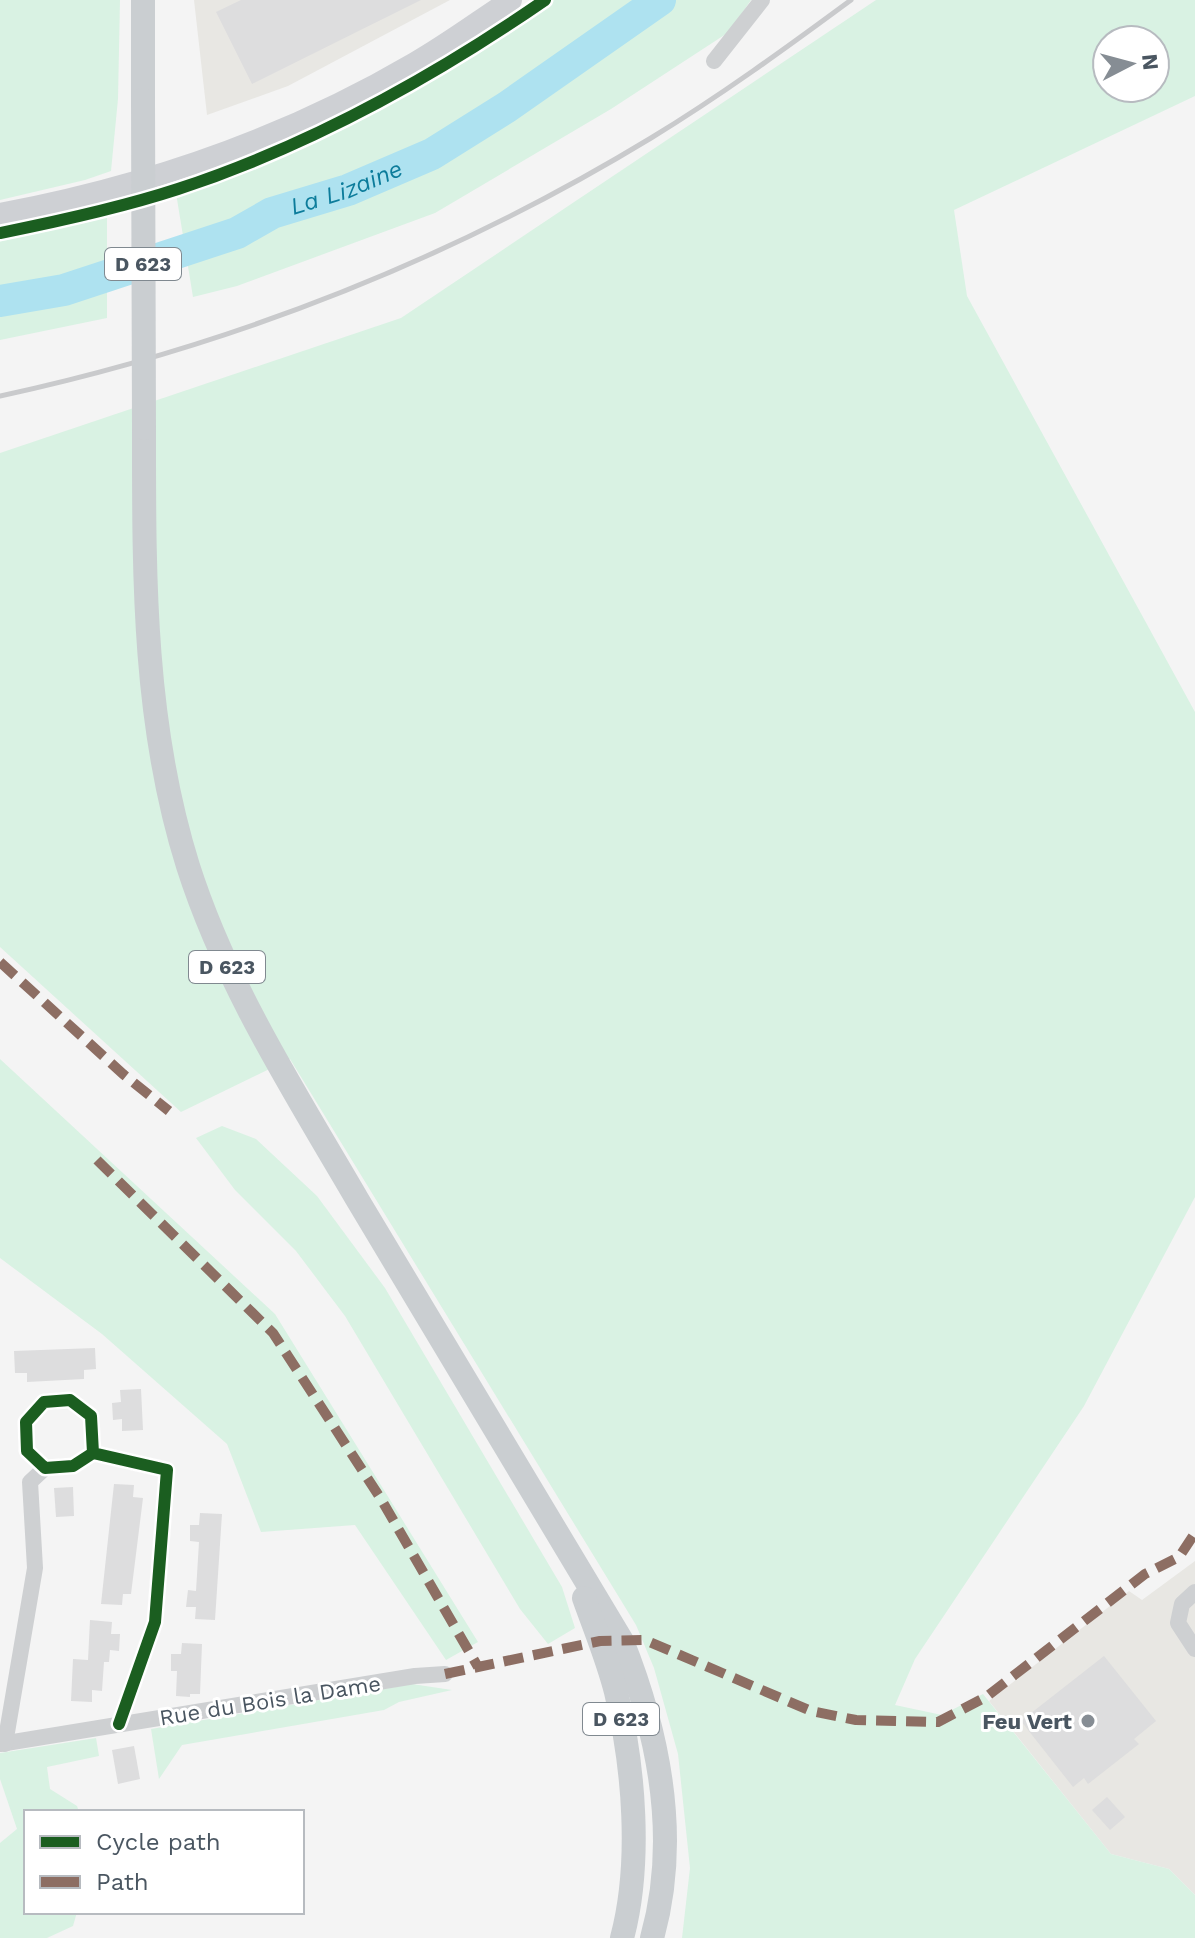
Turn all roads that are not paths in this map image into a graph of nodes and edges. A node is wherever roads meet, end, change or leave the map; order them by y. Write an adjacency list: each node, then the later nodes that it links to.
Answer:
1 (143, 0): 8 (main road, D 623, bridge)
2 (511, 0): 5 (main road)
3 (762, 0): 4 (street)
4 (714, 61)
5 (0, 214)
6 (93, 1453): 7 (street); 7 (street); 12 (street)
7 (45, 1468): 13 (street)
8 (545, 1512): 14 (main road, D 623); 15 (main road, D 623)
9 (1195, 1592): 10 (street)
10 (1195, 1649)
11 (445, 1674): 12 (street, Rue du Bois la Dame)
12 (119, 1724): 13 (street, Rue du Bois la Dame)
13 (3, 1744)
14 (622, 1938)
15 (652, 1938)

